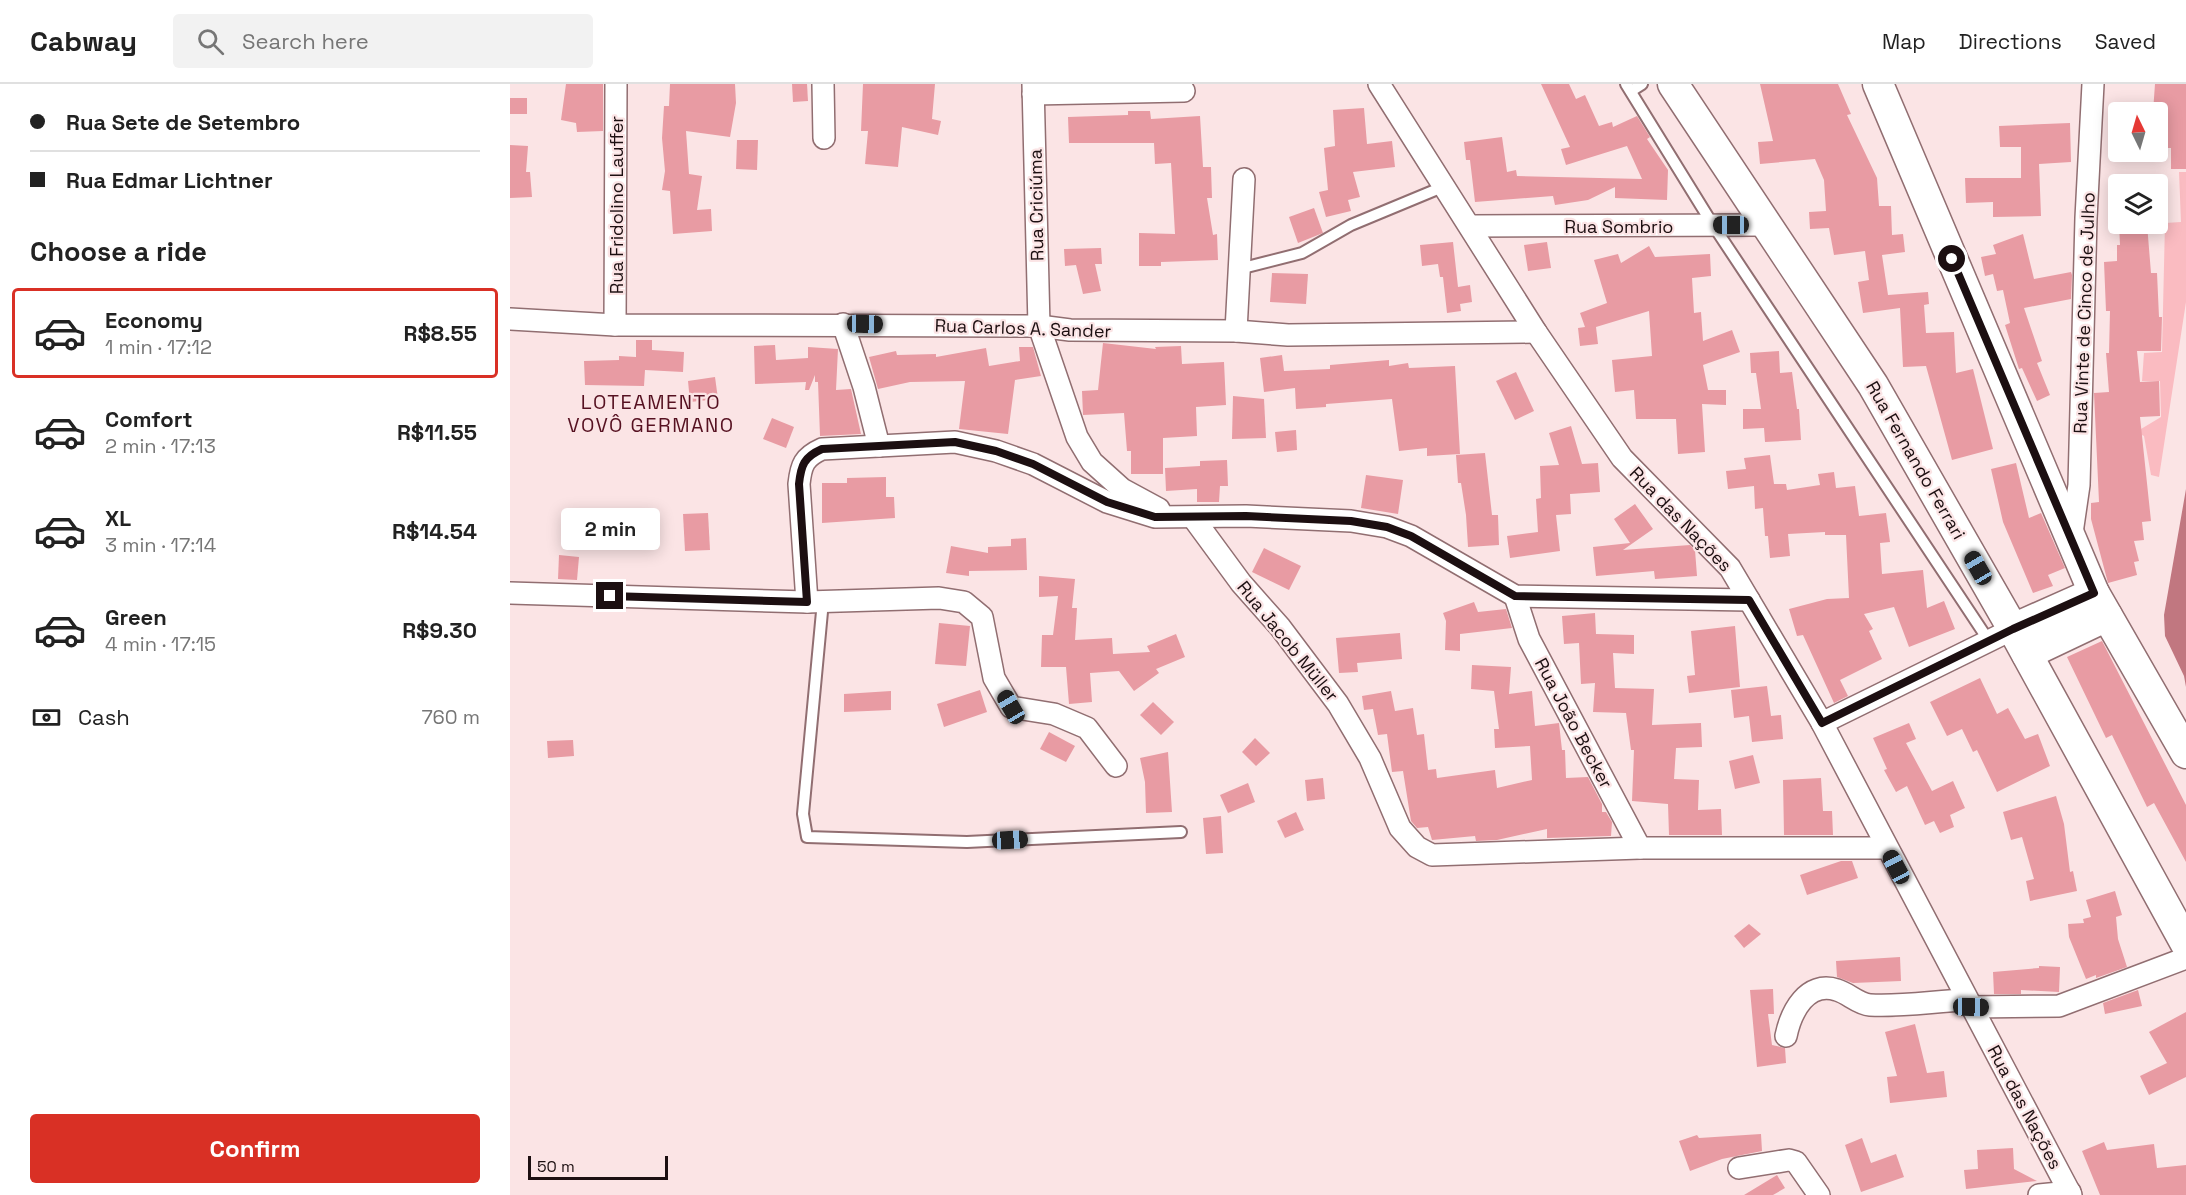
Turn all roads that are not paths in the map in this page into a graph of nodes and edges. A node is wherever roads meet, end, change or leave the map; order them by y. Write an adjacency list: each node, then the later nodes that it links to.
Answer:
1 (616, 84): 20 (street, Rua Fridolino Lauffer)
2 (823, 84): 11 (street)
3 (1379, 84): 13 (street, Rua das Nações)
4 (1641, 84): 8 (lane)
5 (1673, 84): 15 (main road, Rua Fernando Ferrari)
6 (1878, 84): 26 (main road)
7 (2093, 84): 26 (street, Rua Vinte de Cinco de Julho)
8 (1629, 88): 14 (lane)
9 (1033, 89): 10 (street); 21 (street, Rua Criciúma)
10 (1184, 91)
11 (824, 138)
12 (1244, 179): 17 (street)
13 (1445, 186): 16 (street, Rua das Nações); 17 (lane)
14 (1713, 225): 15 (street, Rua Sombrio); 16 (street, Rua Sombrio); 32 (lane)
15 (1767, 225): 32 (main road, Rua Fernando Ferrari)
16 (1471, 226): 23 (street, Rua das Nações)
17 (1239, 269): 22 (street)
18 (510, 320): 20 (street, Rua Carlos A. Sander)
19 (843, 324): 20 (street, Rua Carlos A. Sander); 21 (street, Rua Carlos A. Sander); 24 (street)
20 (615, 325)
21 (1039, 326): 22 (street, Rua Carlos A. Sander); 25 (street, Rua Criciúma)
22 (1236, 331): 23 (street, Rua Carlos A. Sander)
23 (1536, 332): 29 (street, Rua das Nações)
24 (879, 446): 25 (street); 30 (street)
25 (1185, 518): 28 (street); 37 (street, Rua Jacob Müller)
26 (2071, 541): 31 (main road)
27 (510, 593): 30 (street)
28 (1515, 596): 29 (street); 37 (street, Rua João Becker)
29 (1749, 600): 33 (street, Rua das Nações)
30 (815, 602): 35 (street); 36 (lane)
31 (2101, 604): 32 (main road); 34 (main road)
32 (2022, 638): 33 (street); 39 (main road, Rua Fernando Ferrari)
33 (1822, 723): 38 (street, Rua das Nações)
34 (2186, 753)
35 (1116, 766)
36 (1181, 832)
37 (1640, 848): 38 (street)
38 (1886, 848): 41 (street, Rua das Nações)
39 (2186, 944)
40 (2186, 958): 41 (street)
41 (1969, 1003): 42 (street); 44 (street, Rua das Nações)
42 (1786, 1036)
43 (1739, 1168): 45 (street)
44 (2070, 1193): 46 (street)
45 (1819, 1195)
46 (2039, 1195)

